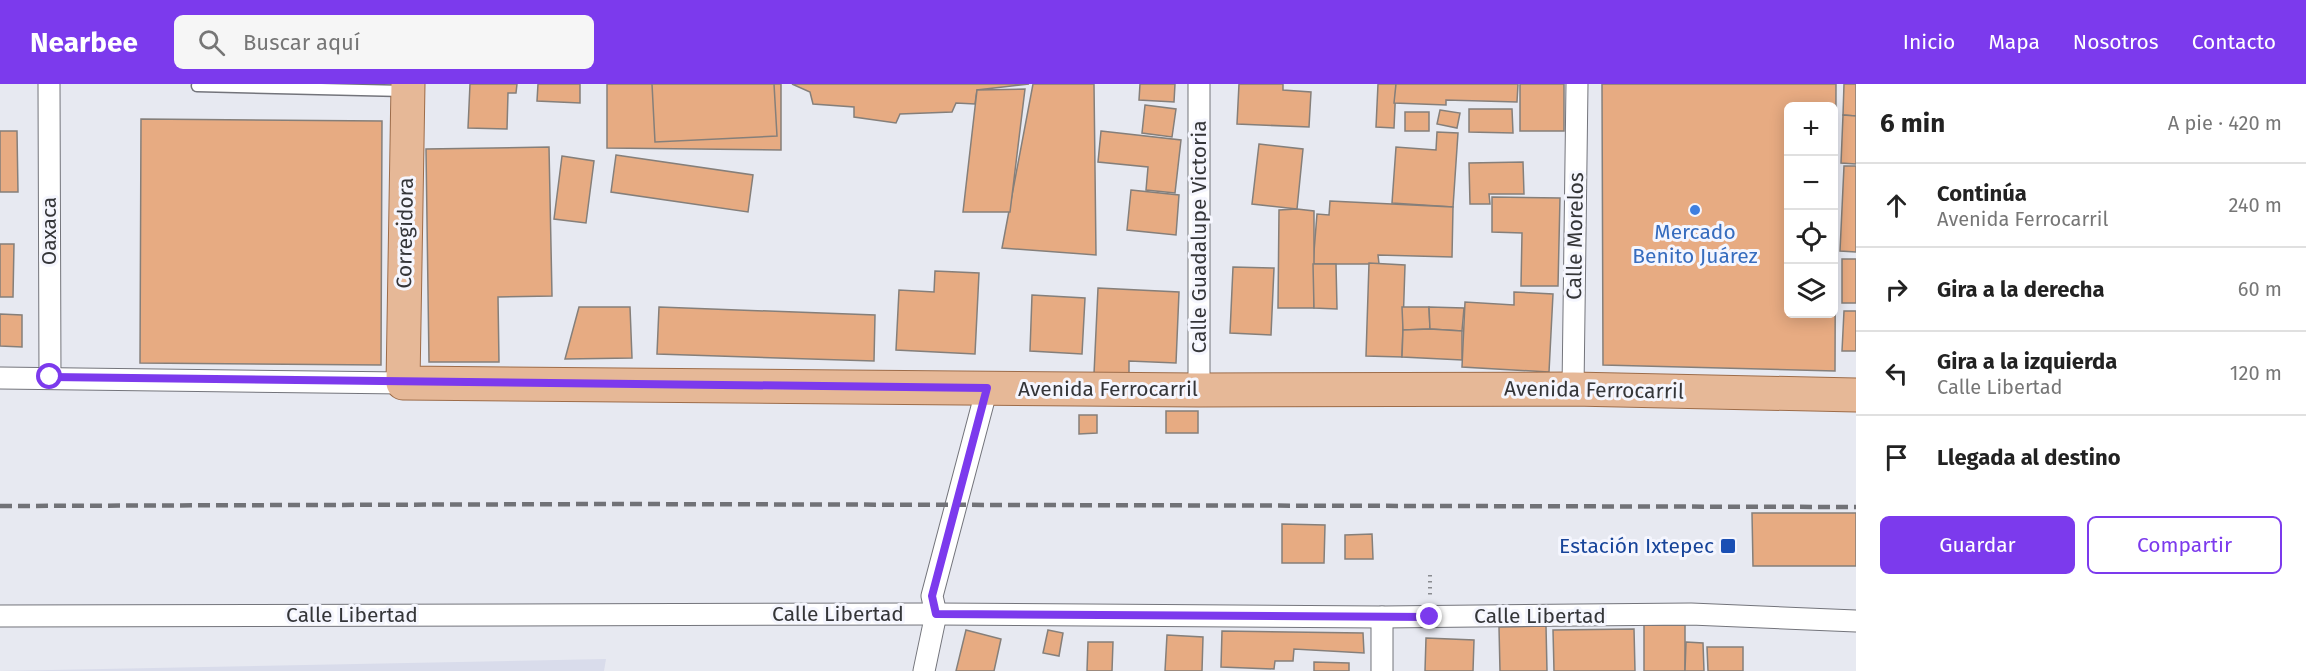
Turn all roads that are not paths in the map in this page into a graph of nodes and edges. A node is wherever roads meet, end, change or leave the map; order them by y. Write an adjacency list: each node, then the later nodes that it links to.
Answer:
1 (49, 84): 6 (street, Oaxaca)
2 (1199, 84): 11 (street, Calle Guadalupe Victoria)
3 (1577, 84): 10 (street, Calle Morelos)
4 (197, 86): 5 (lane)
5 (408, 88): 8 (main road, Corregidora)
6 (50, 377): 7 (street, Avenida Ferrocarril); 8 (street, Avenida Ferrocarril)
7 (0, 378)
8 (403, 383): 9 (main road, Avenida Ferrocarril)
9 (987, 388): 11 (main road, Avenida Ferrocarril); 13 (street)
10 (1572, 389): 11 (main road, Avenida Ferrocarril); 12 (main road, Avenida Ferrocarril)
11 (1199, 390)
12 (1856, 395)
13 (936, 614): 14 (street, Calle Libertad); 15 (street, Calle Libertad); 17 (street)
14 (0, 616)
15 (1382, 617): 16 (street, Calle Libertad); 18 (street)
16 (1856, 621)
17 (924, 671)
18 (1382, 671)

